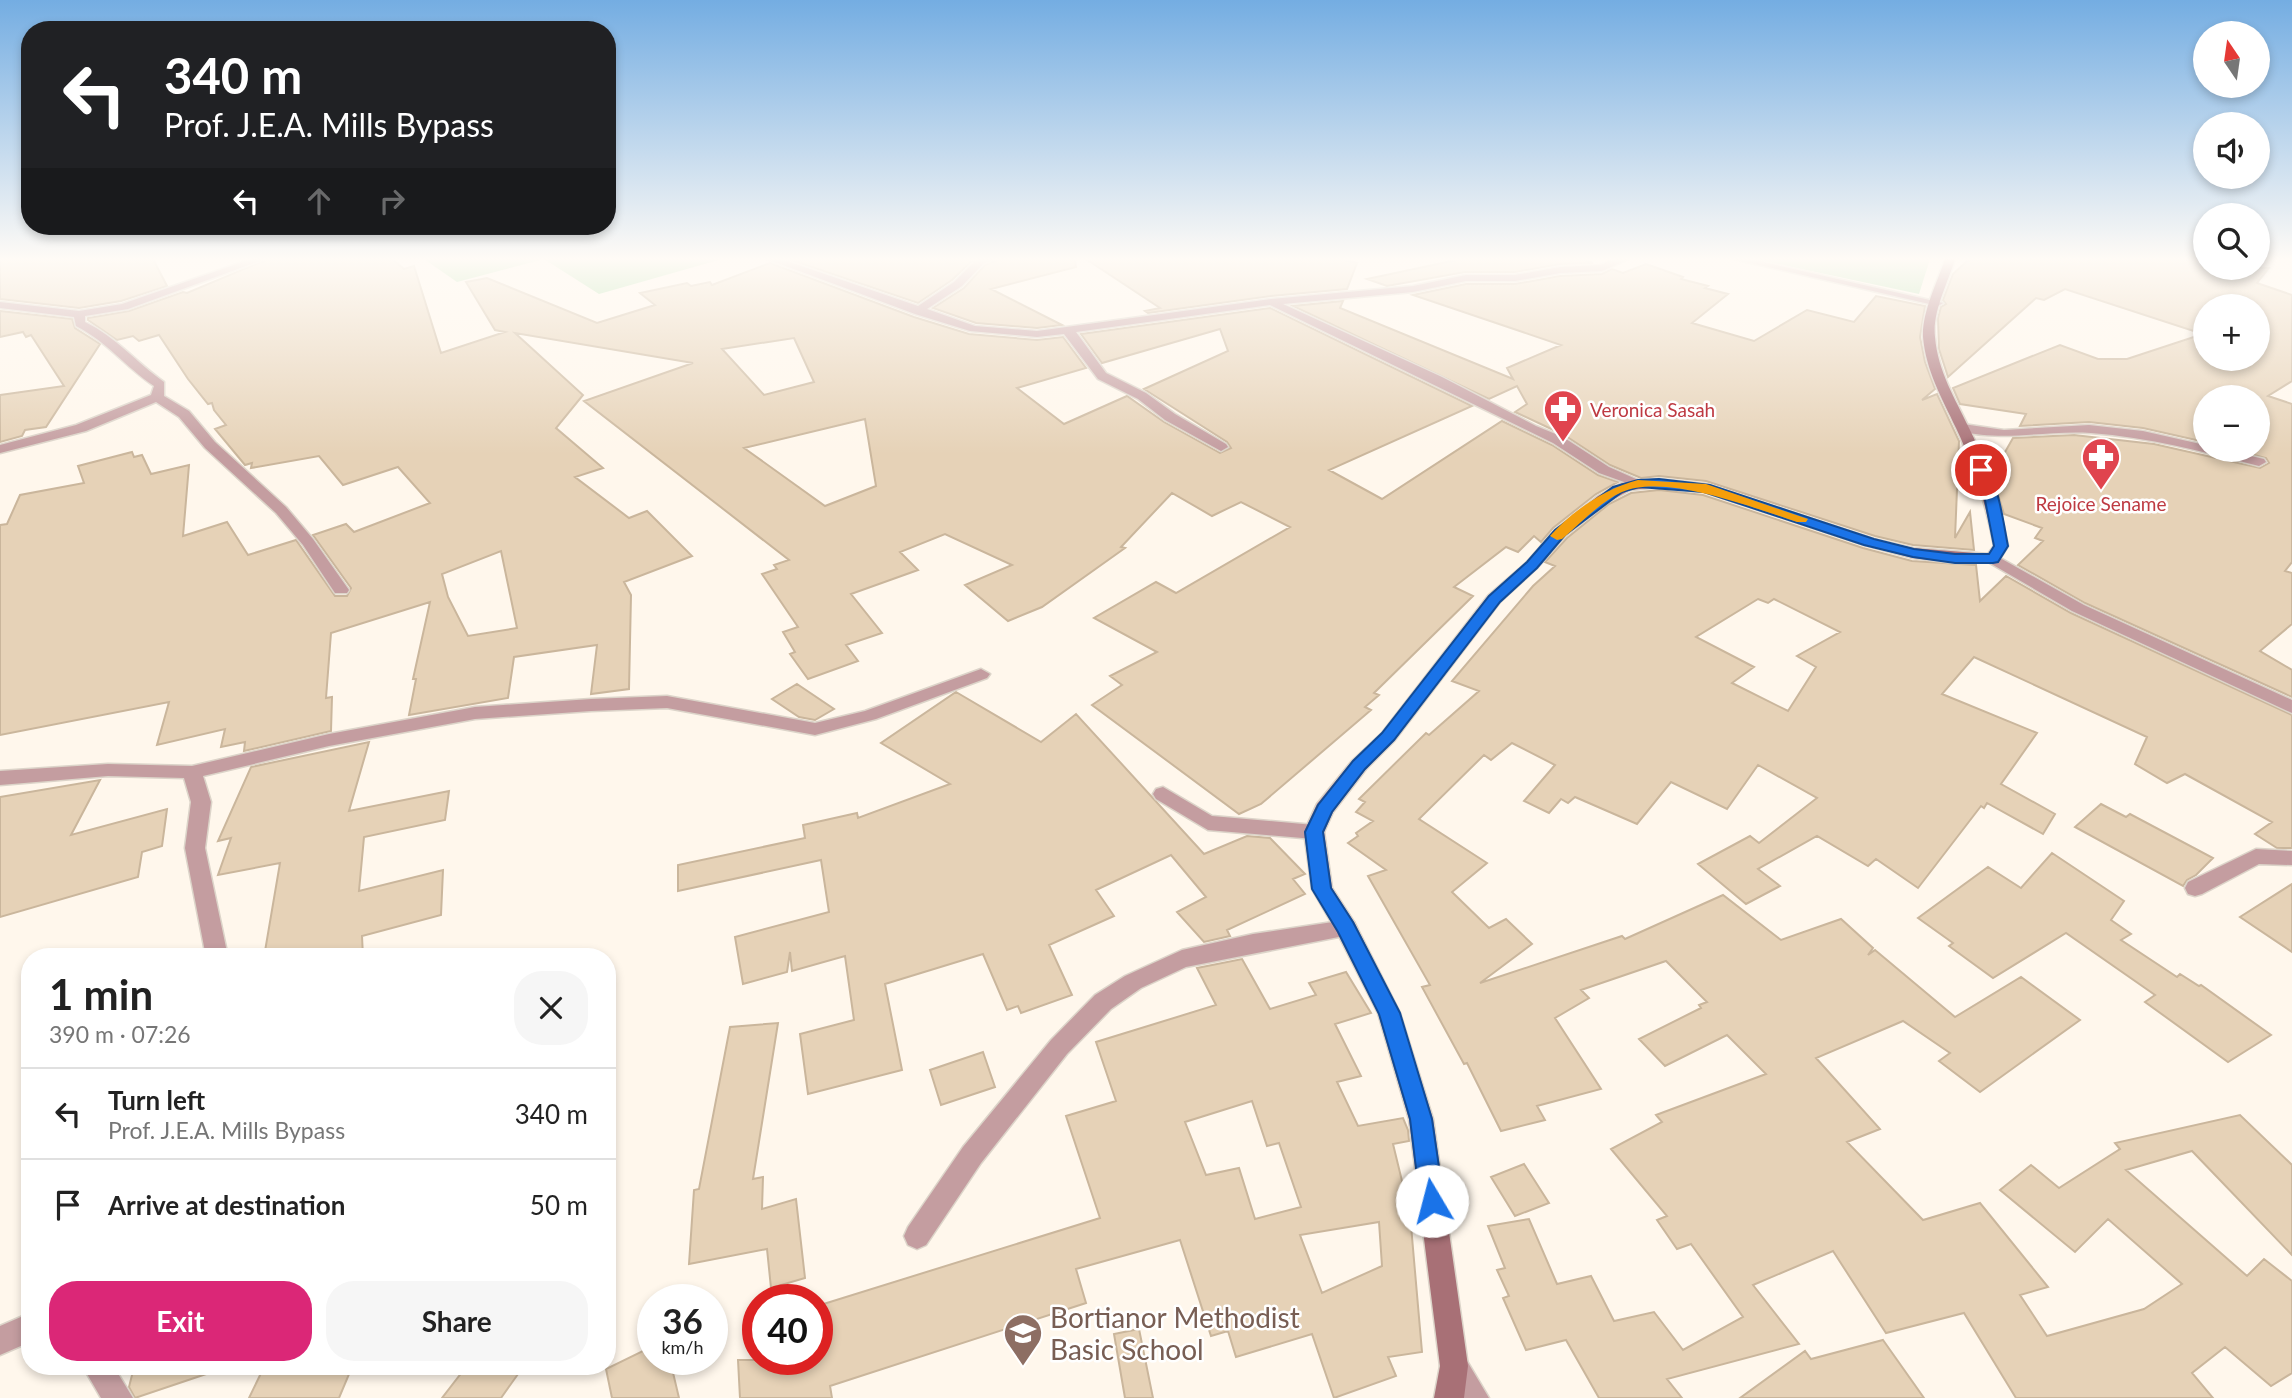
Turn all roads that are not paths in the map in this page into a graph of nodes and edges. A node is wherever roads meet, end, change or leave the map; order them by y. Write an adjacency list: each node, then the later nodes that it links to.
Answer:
1 (80, 324): 7 (street)
2 (956, 324): 6 (street)
3 (1109, 324): 6 (street)
4 (1319, 324): 12 (street)
5 (1930, 324): 8 (street)
6 (1067, 330): 9 (street)
7 (157, 397): 11 (street); 14 (street)
8 (1963, 428): 10 (street); 13 (street)
9 (1221, 446)
10 (2193, 446)
11 (0, 449)
12 (1638, 483): 13 (street); 20 (street)
13 (1993, 559): 16 (street)
14 (341, 590)
15 (981, 674): 17 (street)
16 (2292, 707)
17 (192, 772): 18 (street); 24 (street)
18 (0, 778)
19 (1163, 794): 20 (street)
20 (1314, 832): 23 (street)
21 (2292, 858): 22 (street)
22 (2195, 888)
23 (1346, 928): 25 (street); 28 (street)
24 (215, 948)
25 (917, 1236)
26 (21, 1331): 27 (street)
27 (0, 1341)
28 (1454, 1366): 31 (street); 32 (street)
29 (102, 1375): 30 (street)
30 (118, 1398)
31 (1449, 1398)
32 (1475, 1398)

